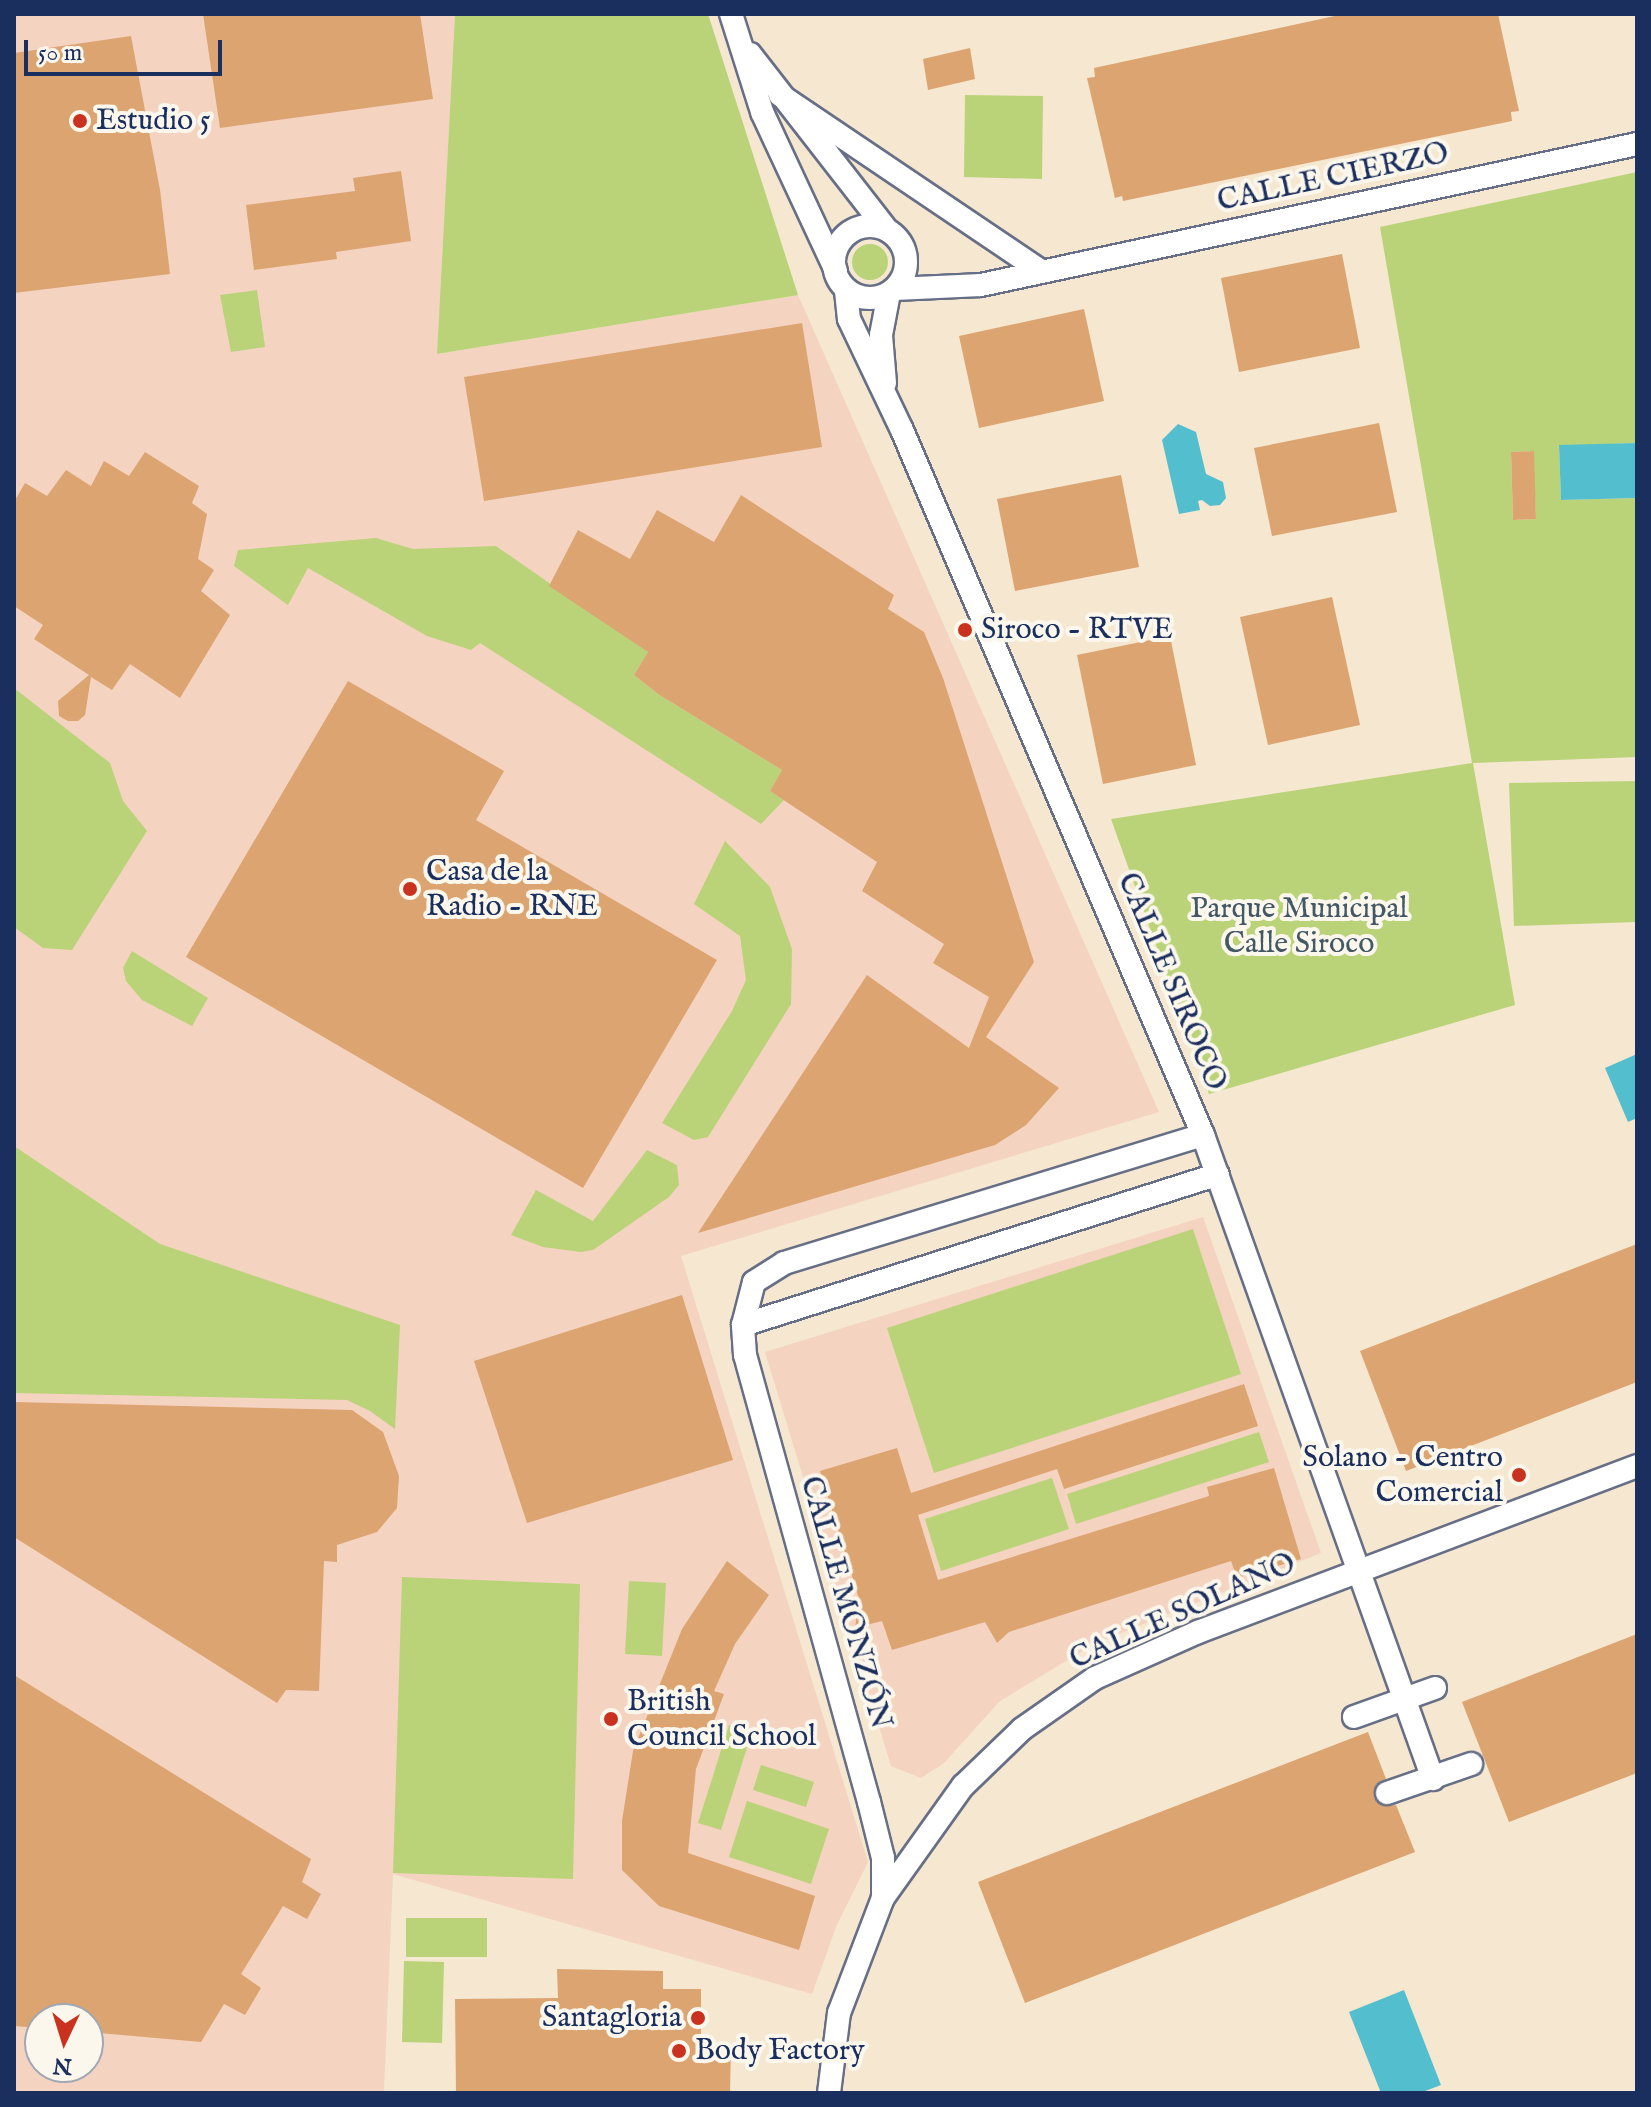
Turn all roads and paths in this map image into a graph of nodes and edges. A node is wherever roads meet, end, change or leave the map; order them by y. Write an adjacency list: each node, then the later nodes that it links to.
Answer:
1 (731, 14): 2 (street, CALLE SIROCO)
2 (737, 37): 3 (street, CALLE SIROCO); 7 (street, CALLE SIROCO)
3 (780, 95): 5 (street, CALLE SIROCO); 6 (street)
4 (1637, 144): 6 (street, CALLE CIERZO)
5 (887, 230): 7 (street); 8 (street)
6 (1041, 271): 8 (street, CALLE CIERZO)
7 (841, 281): 8 (street); 9 (street, CALLE SIROCO)
8 (892, 291): 9 (street, CALLE SIROCO)
9 (886, 396): 10 (street, CALLE SIROCO)
10 (1203, 1135): 11 (street, CALLE SIROCO); 12 (street, CALLE MONZÓN)
11 (1218, 1174): 12 (street); 14 (street, CALLE SIROCO)
12 (743, 1325): 21 (street, CALLE MONZÓN)
13 (1637, 1466): 14 (street, CALLE SOLANO)
14 (1356, 1570): 16 (street, CALLE SIROCO); 21 (street, CALLE SOLANO)
15 (1435, 1688): 16 (street)
16 (1403, 1697): 17 (street); 19 (street, CALLE SIROCO)
17 (1354, 1717)
18 (1471, 1764): 19 (street)
19 (1433, 1779): 20 (street)
20 (1387, 1793)
21 (883, 1898): 22 (street, CALLE SOLANO)
22 (829, 2093)

